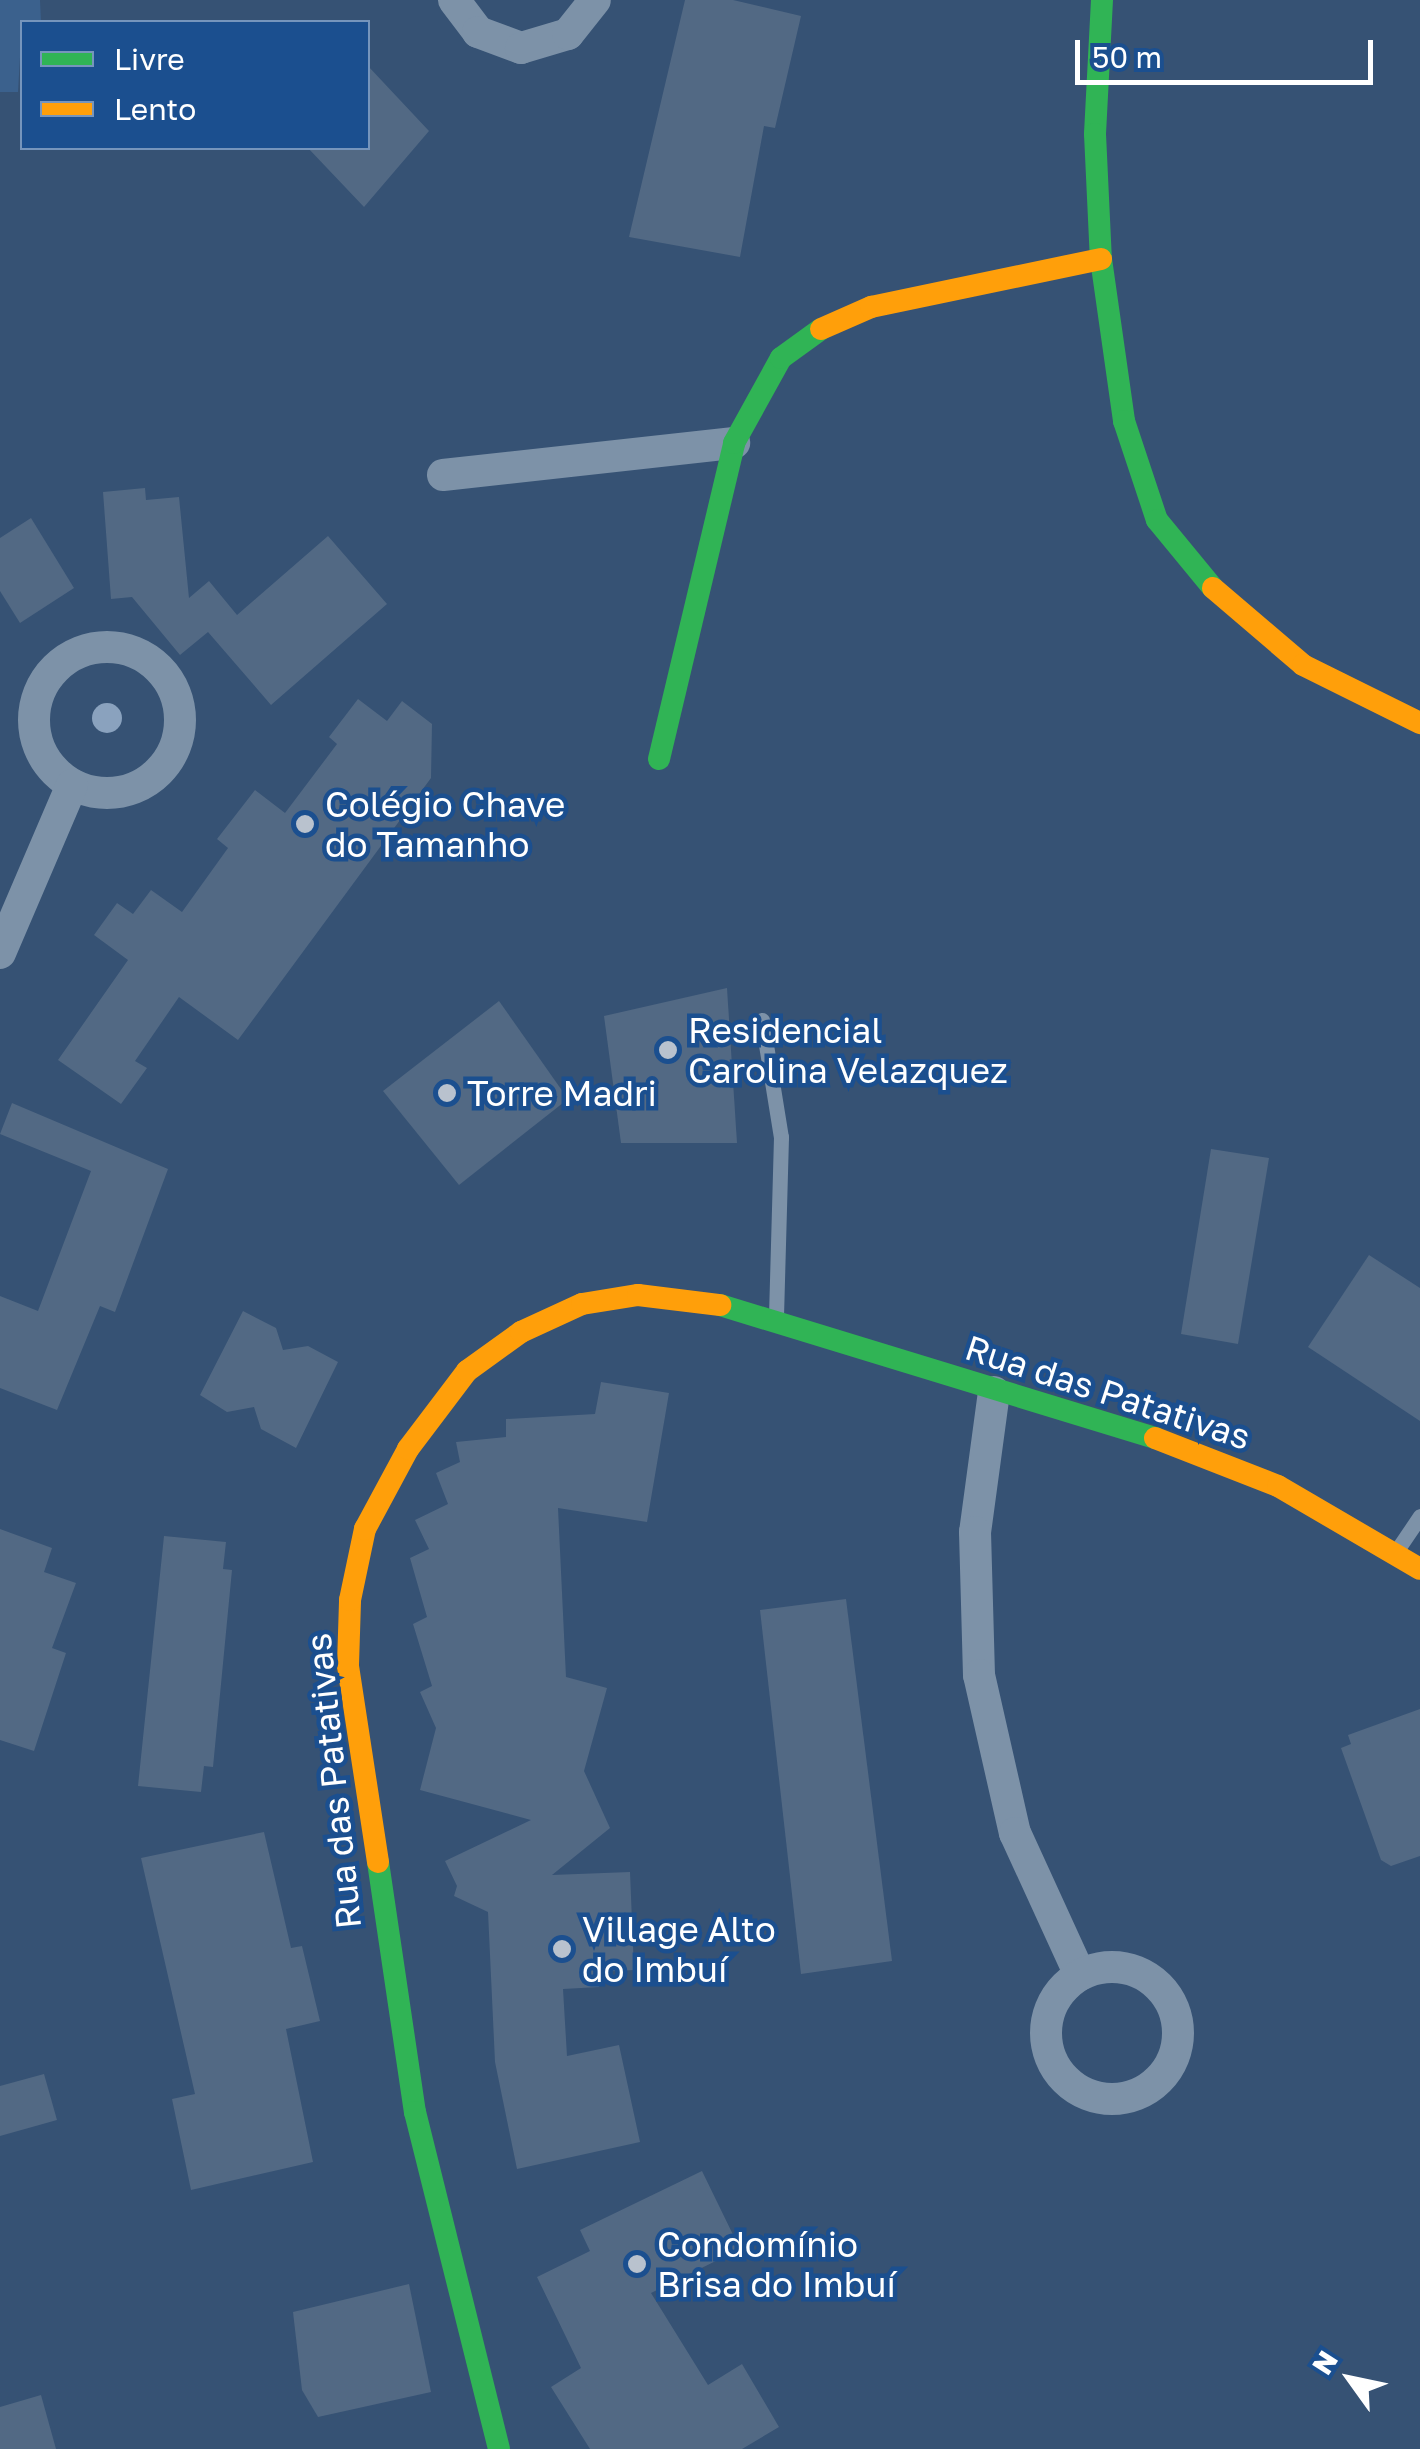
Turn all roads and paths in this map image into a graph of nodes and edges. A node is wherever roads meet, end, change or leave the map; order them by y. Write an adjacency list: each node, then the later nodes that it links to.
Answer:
1 (454, 0): 2 (street)
2 (595, 0)
3 (1102, 0): 4 (street)
4 (1101, 260): 5 (street); 7 (street)
5 (734, 443): 6 (street); 8 (street)
6 (443, 475)
7 (1420, 723)
8 (659, 760)
9 (72, 785): 9 (street); 10 (street)
10 (0, 952)
11 (762, 1020): 12 (lane)
12 (776, 1317): 13 (street, Rua das Patativas); 18 (street, Rua das Patativas)
13 (994, 1392): 15 (street, Rua das Patativas); 17 (street)
14 (1420, 1516): 15 (lane)
15 (1395, 1553): 16 (street, Rua das Patativas)
16 (1420, 1569)
17 (1080, 1975): 17 (street)
18 (499, 2449)

